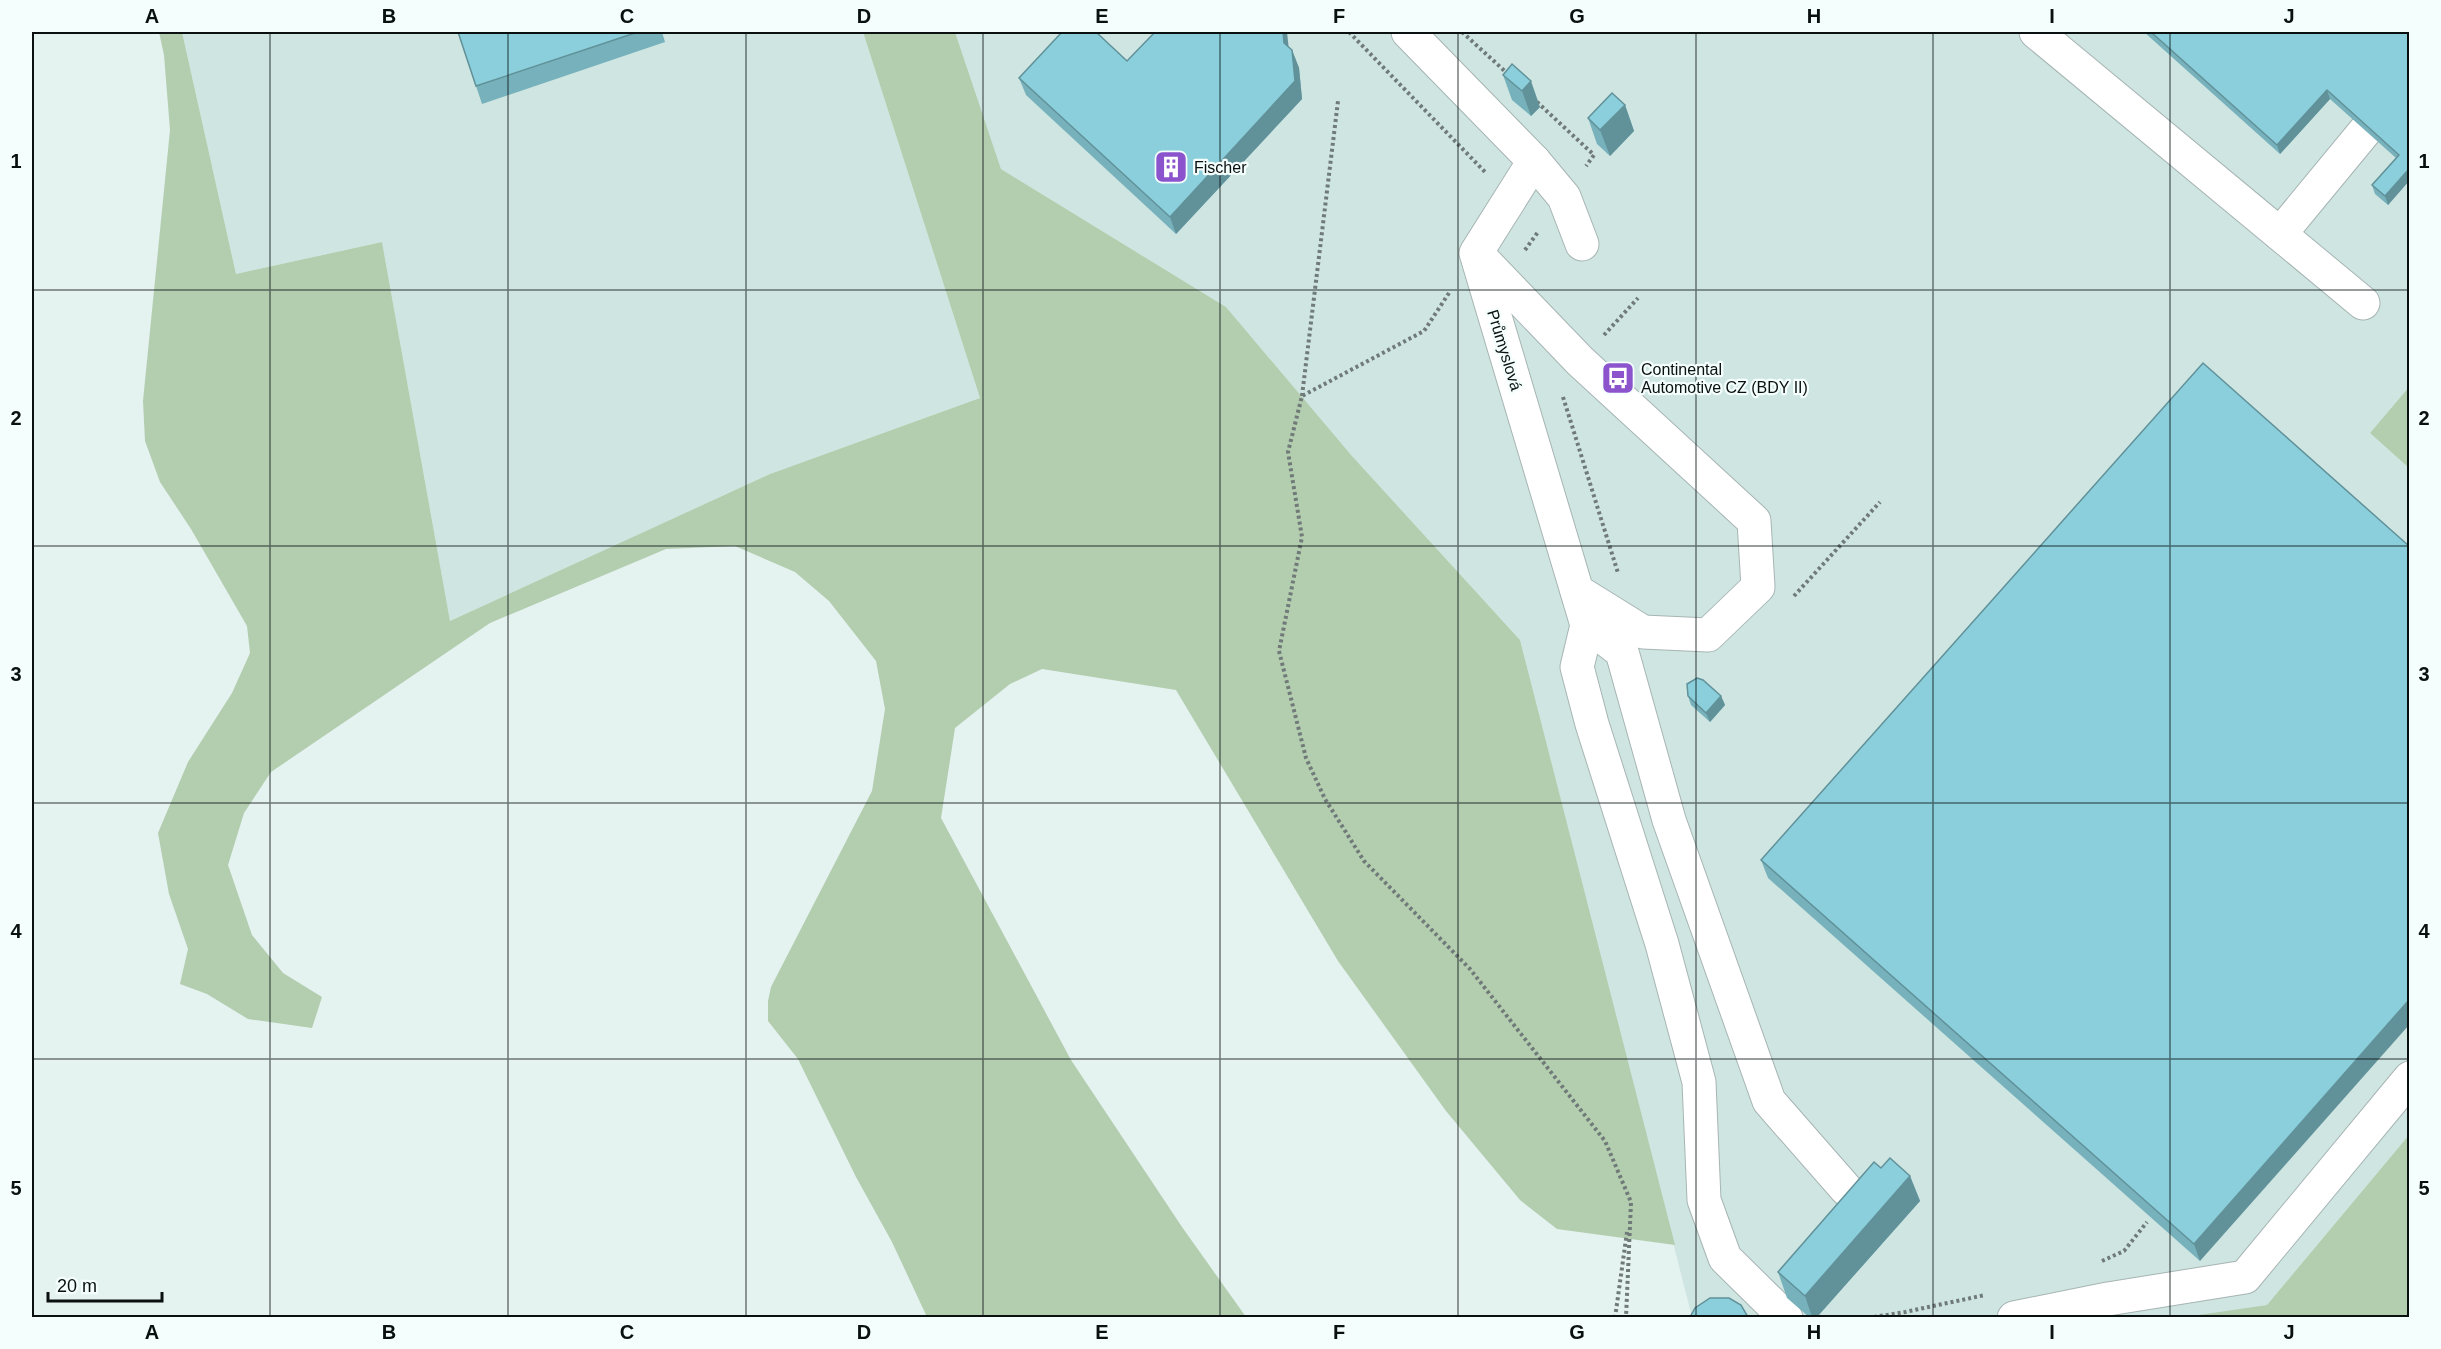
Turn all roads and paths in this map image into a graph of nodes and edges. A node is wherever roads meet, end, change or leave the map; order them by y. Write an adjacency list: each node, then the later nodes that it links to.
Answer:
1 (1349, 32): 11 (path)
2 (1408, 32): 9 (street)
3 (1462, 32): 5 (path)
4 (2036, 32): 12 (street)
5 (1512, 78)
6 (1529, 94): 10 (path)
7 (1338, 100): 18 (path)
8 (2365, 131): 12 (street)
9 (1534, 161): 13 (street); 14 (street)
10 (1585, 168)
11 (1488, 174)
12 (2280, 234): 16 (street)
13 (1582, 244)
14 (1476, 253): 18 (path); 22 (street, Průmyslová); 22 (street)
15 (1638, 298): 17 (path)
16 (2363, 303)
17 (1602, 338)
18 (1302, 396): 27 (path)
19 (1563, 396): 21 (path)
20 (1880, 502): 23 (path)
21 (1618, 575)
22 (1576, 591): 24 (street, Průmyslová)
23 (1790, 601)
24 (1587, 625): 26 (street); 30 (street)
25 (2409, 1078): 31 (street)
26 (1846, 1189)
27 (1631, 1202): 28 (path); 29 (path)
28 (1615, 1317)
29 (1626, 1317)
30 (1786, 1317)
31 (2014, 1317)

